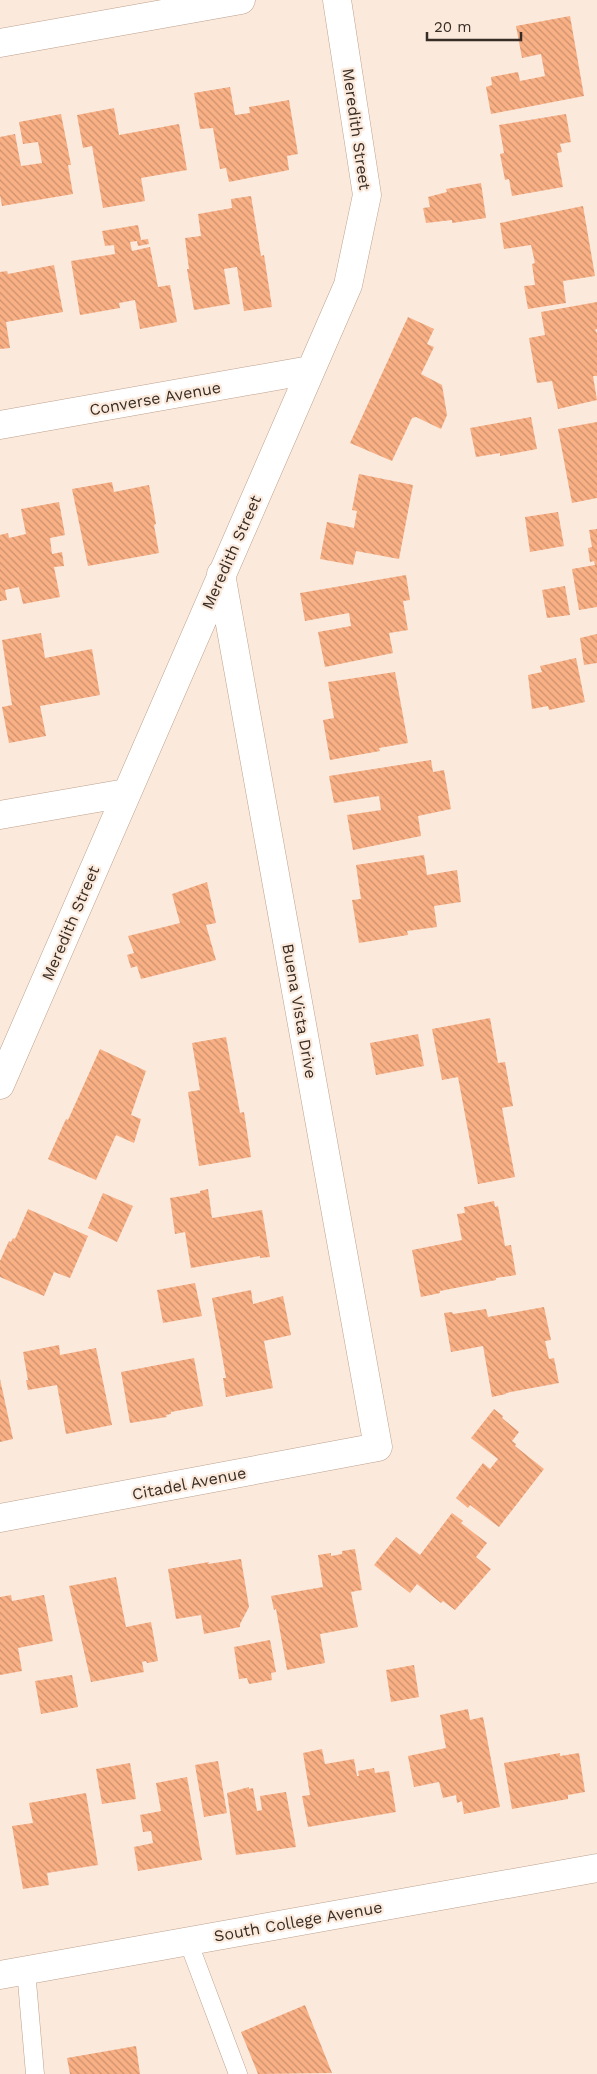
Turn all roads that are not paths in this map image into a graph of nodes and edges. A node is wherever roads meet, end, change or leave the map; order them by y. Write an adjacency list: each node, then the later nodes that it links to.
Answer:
1 (241, 0): 3 (street)
2 (337, 0): 4 (street, Meredith Street)
3 (0, 43)
4 (310, 370): 5 (street, Converse Avenue); 6 (street, Meredith Street)
5 (0, 425)
6 (221, 574): 7 (street, Meredith Street); 10 (street, Buena Vista Drive)
7 (126, 793): 8 (street); 9 (street, Meredith Street)
8 (0, 815)
9 (0, 1085)
10 (378, 1447): 11 (street, Citadel Avenue)
11 (0, 1518)
12 (597, 1868): 13 (street, South College Avenue)
13 (188, 1941): 14 (street, South College Avenue); 16 (lane)
14 (13, 1972): 15 (lane)
15 (35, 2074)
16 (238, 2074)

